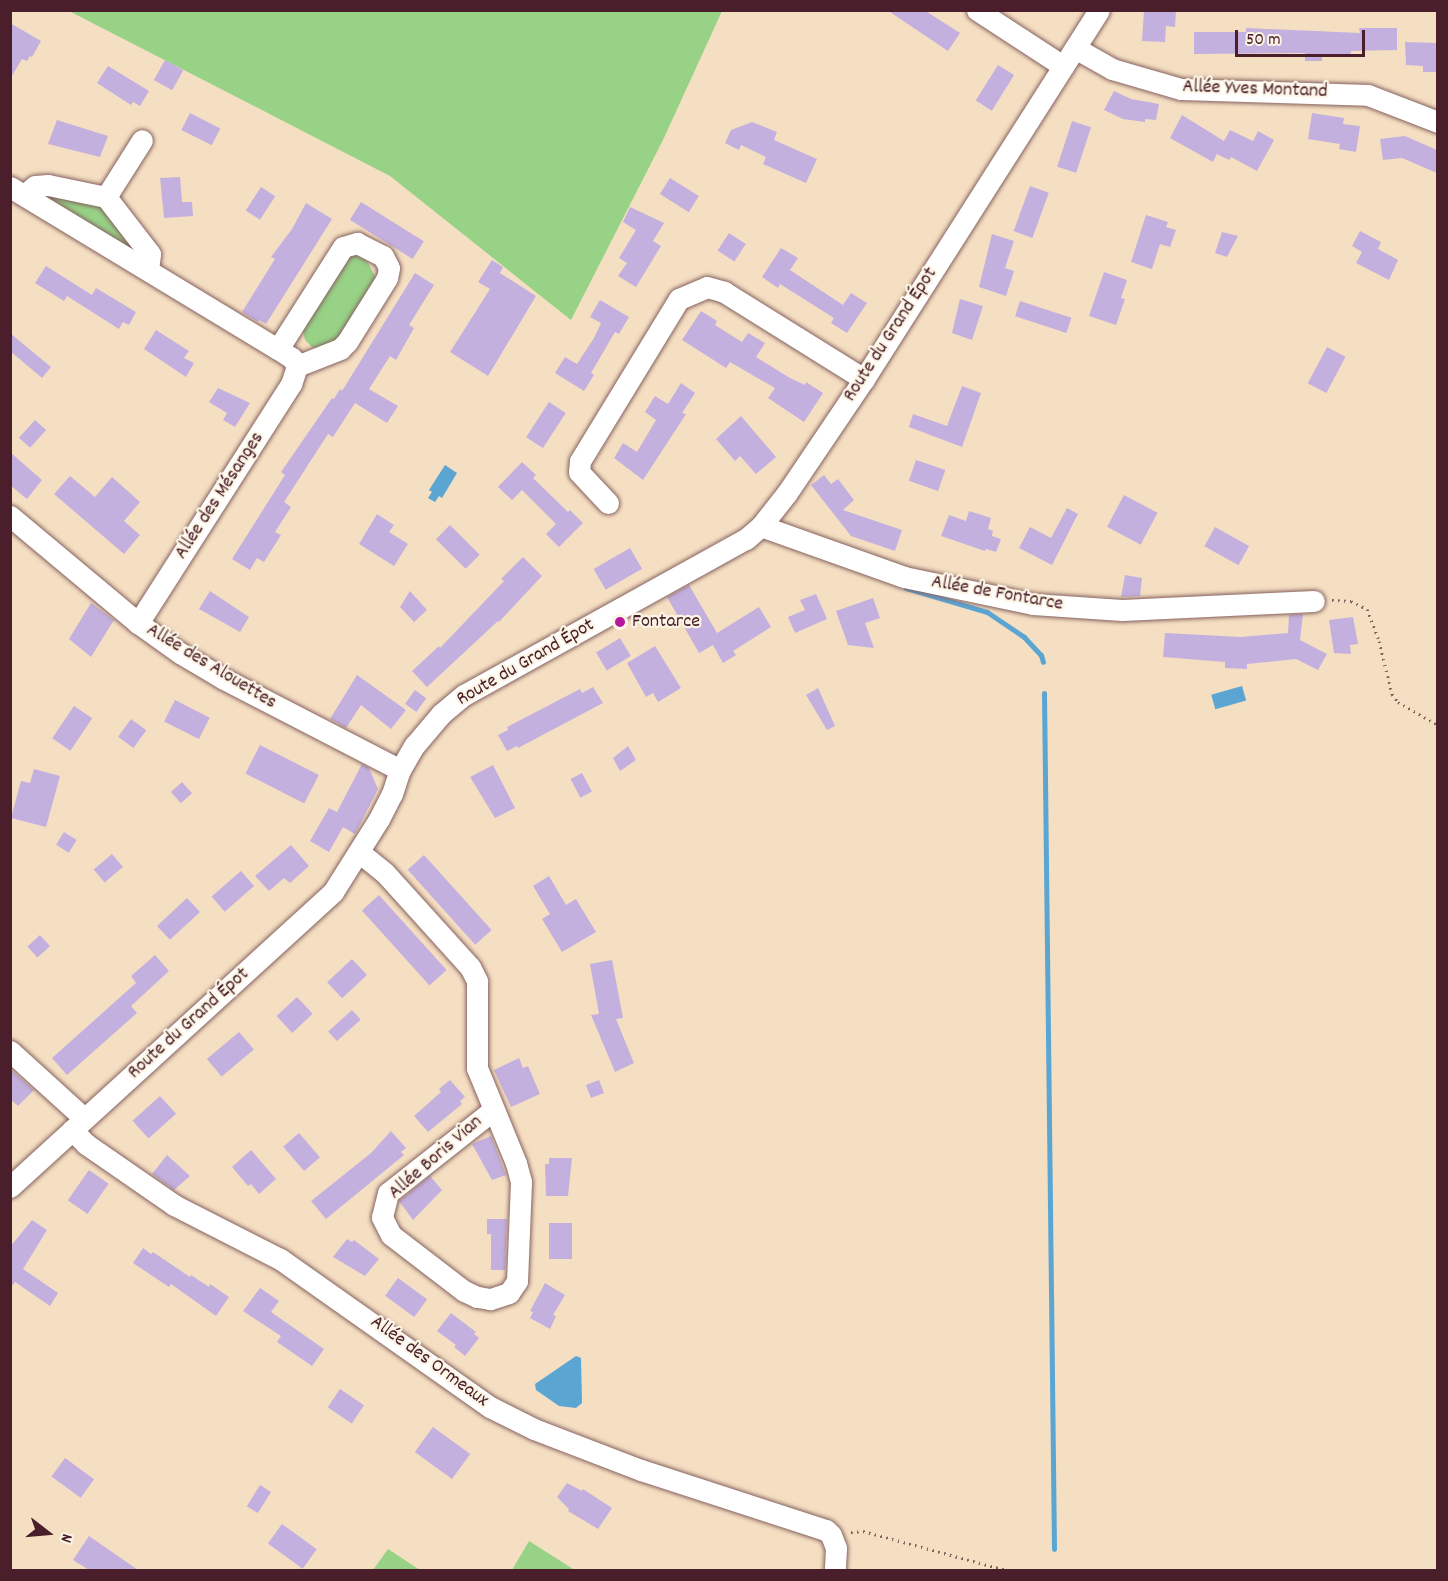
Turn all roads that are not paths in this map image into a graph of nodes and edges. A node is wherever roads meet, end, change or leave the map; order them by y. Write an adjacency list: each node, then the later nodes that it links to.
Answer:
1 (977, 10): 4 (street)
2 (1099, 10): 3 (street, Route du Grand Épot)
3 (1075, 48): 4 (street, Route du Grand Épot); 5 (street, Allée Yves Montand)
4 (1063, 66): 12 (street, Route du Grand Épot)
5 (1437, 122)
6 (142, 140): 8 (street)
7 (17, 191): 8 (street); 9 (street)
8 (106, 197): 9 (street)
9 (148, 270): 10 (street)
10 (278, 349): 11 (street); 11 (street)
11 (297, 366): 17 (street, Allée des Mésanges)
12 (864, 379): 13 (street); 15 (street, Route du Grand Épot)
13 (608, 502)
14 (12, 520): 17 (street, Allée des Alouettes)
15 (761, 526): 16 (street, Allée de Fontarce); 18 (street, Route du Grand Épot)
16 (1314, 602)
17 (138, 623): 18 (street, Allée des Alouettes)
18 (400, 770): 19 (street, Route du Grand Épot)
19 (359, 852): 21 (street, Allée Boris Vian); 22 (street, Route du Grand Épot)
20 (10, 1051): 22 (street, Allée des Ormeaux)
21 (494, 1110): 21 (street, Allée Boris Vian)
22 (78, 1124): 23 (street, Route du Grand Épot); 24 (street, Allée des Ormeaux)
23 (10, 1187)
24 (835, 1570)

